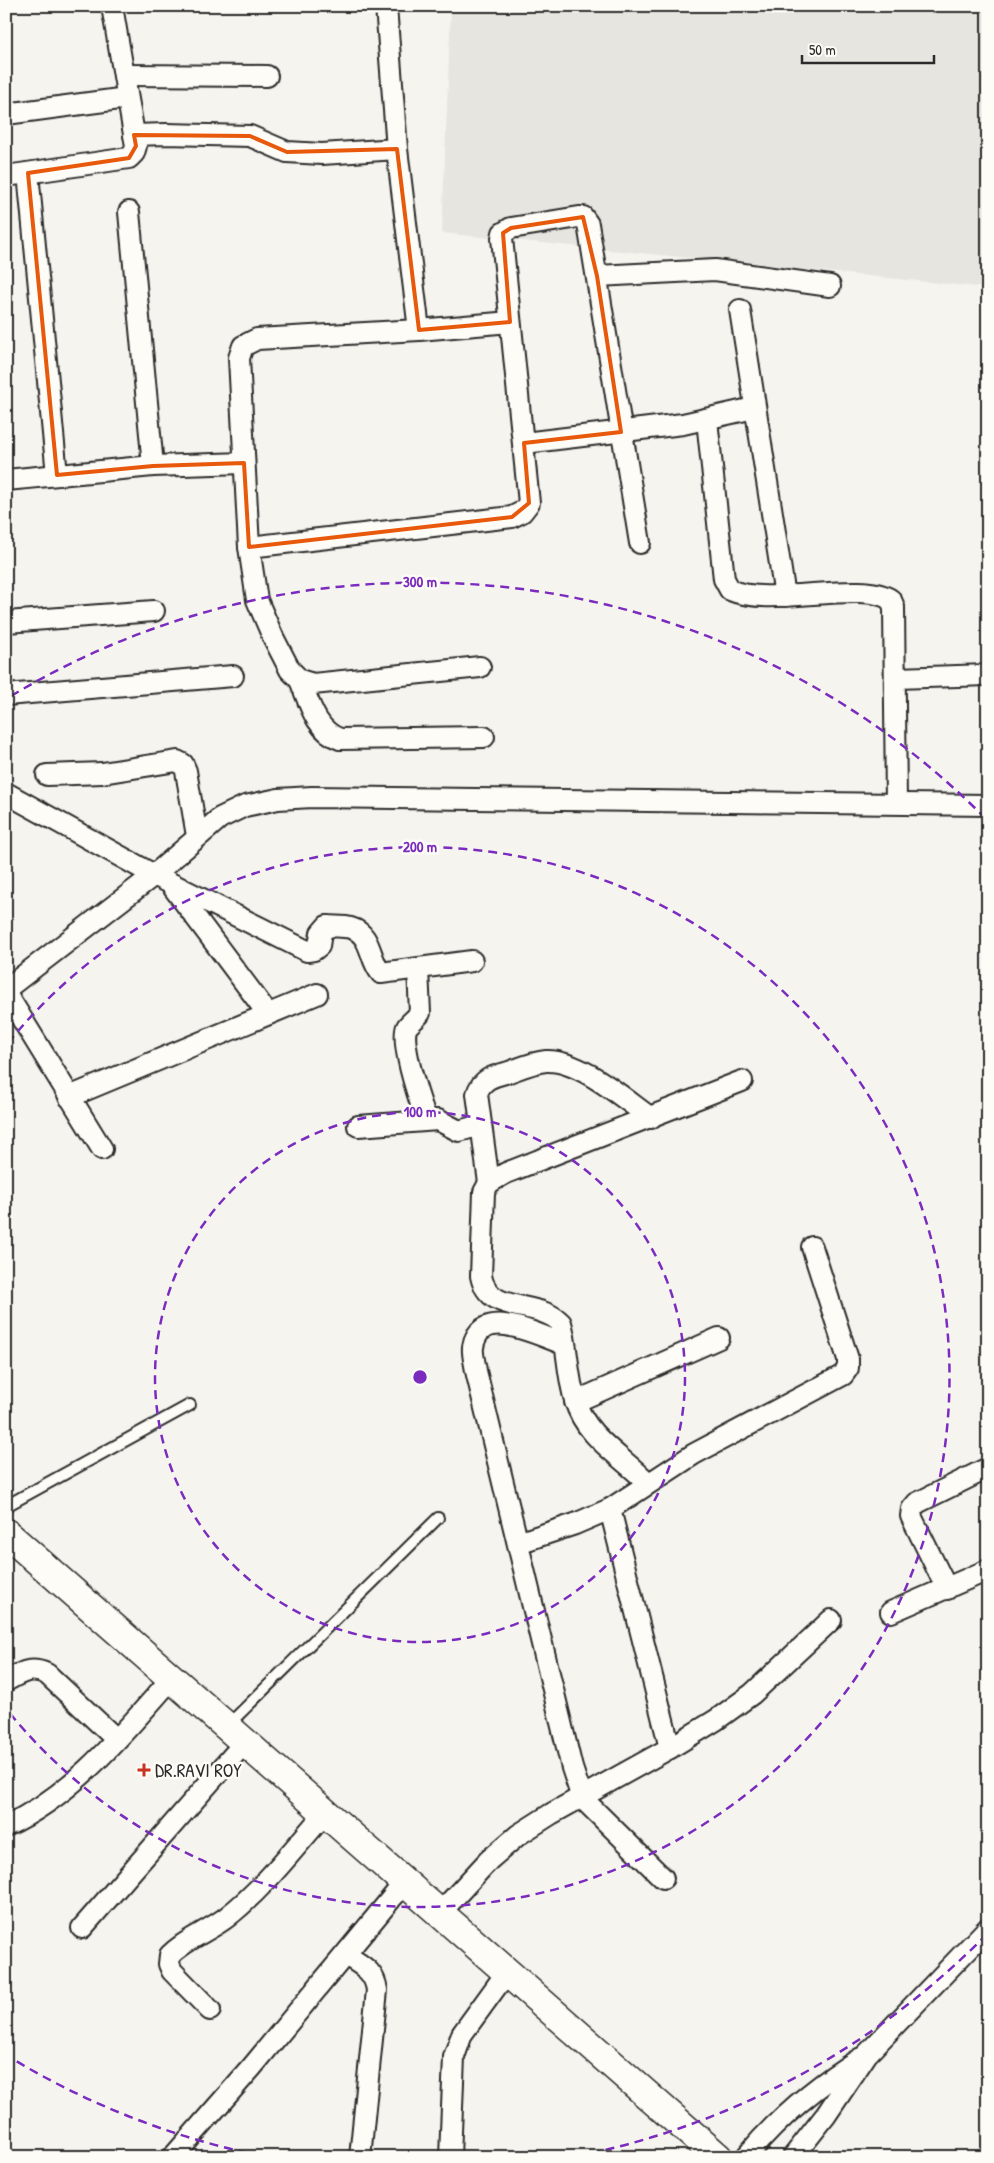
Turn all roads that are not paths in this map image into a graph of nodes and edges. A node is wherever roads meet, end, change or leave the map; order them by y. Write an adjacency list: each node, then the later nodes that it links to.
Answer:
1 (112, 6): 3 (street)
2 (386, 6): 8 (street)
3 (124, 75): 4 (street); 5 (street)
4 (266, 76)
5 (127, 98): 6 (street); 7 (street)
6 (6, 114)
7 (134, 136): 8 (street); 9 (street)
8 (397, 149): 16 (street)
9 (28, 173): 10 (street); 23 (street)
10 (6, 176)
11 (129, 212): 22 (street)
12 (597, 276): 13 (street); 15 (street); 19 (street)
13 (830, 286)
14 (740, 310): 17 (street)
15 (510, 322): 16 (street); 20 (street)
16 (418, 330): 21 (street)
17 (754, 408): 18 (street); 27 (street)
18 (707, 420): 19 (street); 27 (street)
19 (621, 432): 20 (street); 25 (street)
20 (524, 443): 26 (street)
21 (244, 463): 22 (street); 26 (street)
22 (153, 466): 23 (street)
23 (57, 476): 24 (street)
24 (6, 480)
25 (640, 543)
26 (248, 547): 34 (street)
27 (785, 596): 33 (street)
28 (154, 611): 29 (street)
29 (6, 622)
30 (480, 668): 34 (street)
31 (233, 676): 35 (street)
32 (988, 676): 33 (street)
33 (896, 678): 39 (street)
34 (300, 680): 36 (street)
35 (6, 694)
36 (484, 737)
37 (47, 775): 41 (street)
38 (6, 793): 42 (street)
39 (896, 803): 40 (street); 41 (street)
40 (988, 805)
41 (197, 836): 42 (street)
42 (162, 879): 44 (street); 45 (street); 48 (street)
43 (472, 961): 44 (street)
44 (418, 969): 52 (street)
45 (6, 989)
46 (6, 993): 50 (street)
47 (317, 994): 48 (street)
48 (268, 1014): 50 (street)
49 (742, 1081): 51 (street)
50 (70, 1097): 55 (street)
51 (652, 1118): 54 (street); 56 (street)
52 (426, 1119): 53 (street); 54 (street)
53 (358, 1126)
54 (481, 1126): 56 (street)
55 (102, 1149)
56 (489, 1183): 59 (street)
57 (812, 1247): 63 (street)
58 (719, 1338): 60 (street)
59 (564, 1344): 60 (street); 68 (street)
60 (575, 1402): 63 (street)
61 (190, 1405): 64 (lane)
62 (988, 1468): 70 (street)
63 (648, 1483): 65 (street)
64 (6, 1506)
65 (610, 1509): 68 (street); 77 (street)
66 (438, 1518): 75 (lane)
67 (7, 1535): 73 (main road)
68 (518, 1543): 78 (street)
69 (988, 1570): 70 (street)
70 (948, 1589): 71 (street)
71 (891, 1612)
72 (831, 1620): 77 (street)
73 (172, 1678): 75 (main road); 76 (street)
74 (6, 1681): 76 (street)
75 (236, 1734): 79 (main road); 84 (street)
76 (116, 1739): 80 (street)
77 (670, 1748): 78 (street)
78 (582, 1798): 81 (street); 83 (street)
79 (325, 1813): 82 (main road); 88 (street)
80 (6, 1826)
81 (664, 1878)
82 (405, 1882): 83 (main road); 86 (street)
83 (440, 1913): 87 (main road)
84 (82, 1928)
85 (988, 1928): 89 (street)
86 (346, 1955): 90 (street); 91 (street)
87 (507, 1972): 92 (street); 93 (main road)
88 (210, 2010)
89 (867, 2054): 94 (street); 95 (street)
90 (173, 2157)
91 (360, 2157)
92 (450, 2157)
93 (718, 2157)
94 (746, 2157)
95 (792, 2157)

